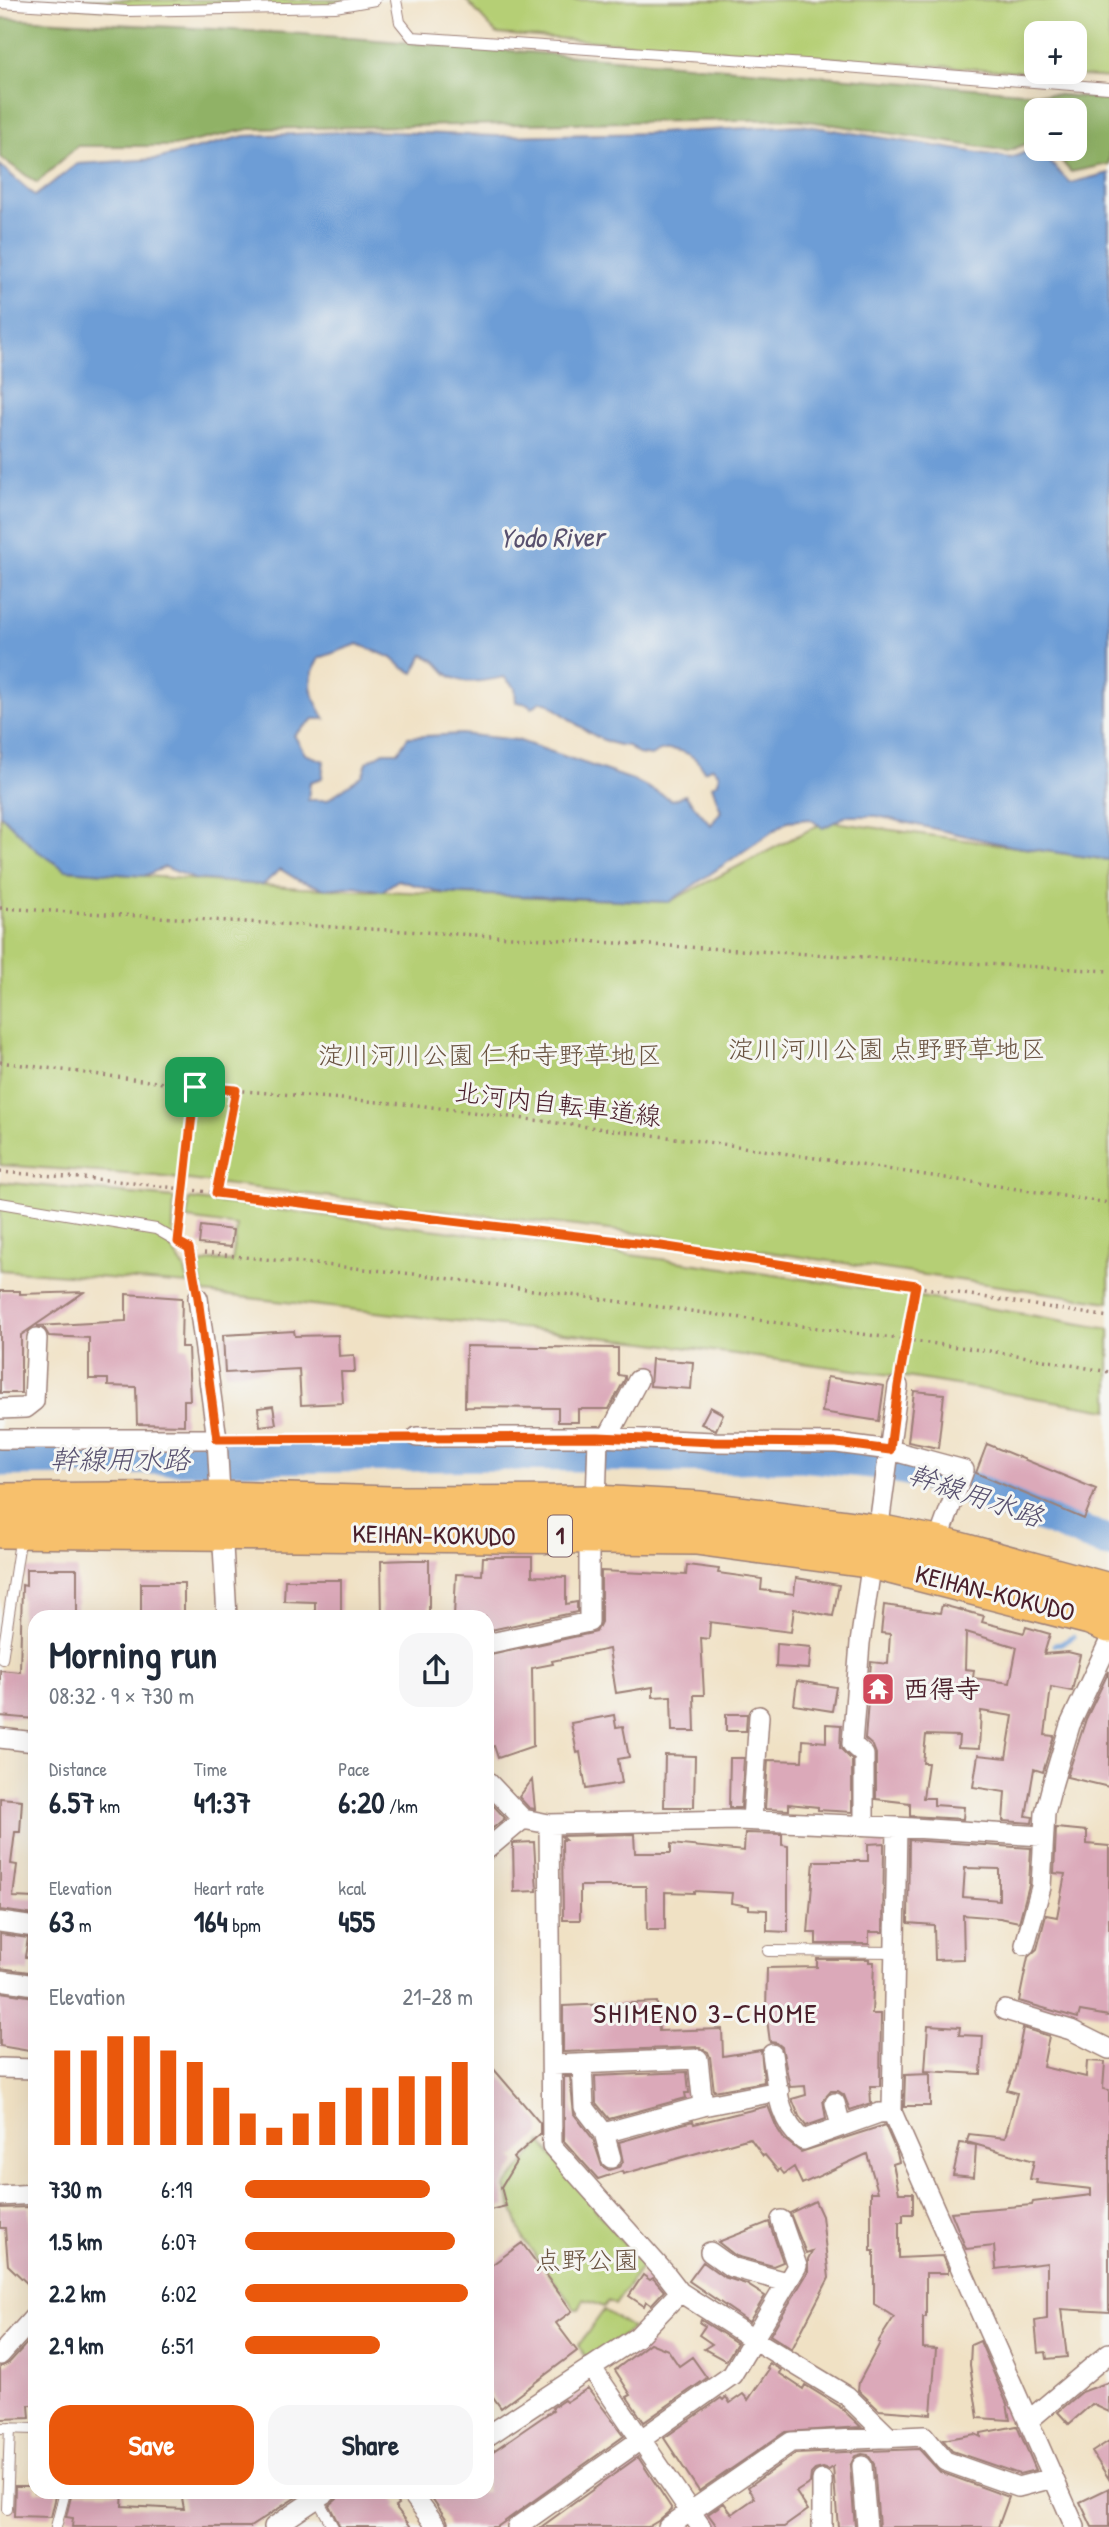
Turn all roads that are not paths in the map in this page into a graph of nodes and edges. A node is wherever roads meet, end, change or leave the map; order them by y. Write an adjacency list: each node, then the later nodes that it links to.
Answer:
1 (375, 0): 3 (lane)
2 (396, 0): 4 (lane)
3 (0, 4)
4 (1109, 88)
5 (0, 1203): 6 (lane)
6 (198, 1298): 14 (street)
7 (37, 1338): 10 (street)
8 (638, 1380): 12 (street)
9 (898, 1386): 15 (street)
10 (0, 1409)
11 (417, 1437): 12 (street)
12 (603, 1437): 15 (street); 18 (street)
13 (0, 1439): 14 (street)
14 (217, 1442): 16 (street)
15 (890, 1450): 21 (street); 22 (street)
16 (220, 1486): 17 (highway, KEIHAN-KOKUDO / 1); 18 (highway, KEIHAN-KOKUDO / 1); 20 (street)
17 (0, 1501)
18 (594, 1507): 20 (highway, KEIHAN-KOKUDO / 1); 22 (highway, KEIHAN-KOKUDO / 1); 26 (street)
19 (11, 1530): 20 (highway, KEIHAN-KOKUDO / 1); 28 (lane)
20 (222, 1533): 24 (street)
21 (937, 1544): 22 (highway, KEIHAN-KOKUDO / 1); 23 (highway, KEIHAN-KOKUDO / 1)
22 (875, 1546): 25 (highway, KEIHAN-KOKUDO / 1); 36 (street)
23 (1109, 1590)
24 (227, 1610)
25 (1109, 1625)
26 (494, 1642)
27 (1109, 1642): 38 (street)
28 (2, 1659)
29 (759, 1716): 34 (street)
30 (0, 1738): 31 (street)
31 (28, 1741)
32 (494, 1788): 33 (street)
33 (523, 1819): 35 (street); 39 (street)
34 (752, 1821): 35 (street); 36 (street)
35 (549, 1824): 51 (street)
36 (864, 1825): 37 (street)
37 (897, 1827): 38 (street); 44 (street)
38 (1042, 1836): 42 (street)
39 (494, 1841)
40 (0, 1922): 41 (street)
41 (28, 1926)
42 (1025, 1945)
43 (768, 1951): 44 (lane)
44 (895, 1952): 57 (street)
45 (0, 1980): 46 (street)
46 (28, 1984)
47 (1004, 2010): 48 (street)
48 (1109, 2049)
49 (772, 2054): 54 (street)
50 (582, 2064): 51 (street); 56 (street); 59 (street)
51 (552, 2065): 66 (street)
52 (0, 2068): 53 (street)
53 (28, 2069)
54 (779, 2091): 56 (street); 58 (street)
55 (835, 2103): 58 (street)
56 (703, 2106): 59 (street)
57 (892, 2112): 58 (street); 72 (street)
58 (841, 2126)
59 (604, 2133): 60 (street)
60 (611, 2158)
61 (28, 2194): 62 (street)
62 (0, 2196)
63 (781, 2220): 65 (street)
64 (710, 2252): 65 (street)
65 (786, 2282): 68 (street)
66 (680, 2292): 68 (street); 71 (street)
67 (28, 2324): 70 (street)
68 (753, 2339): 76 (street); 77 (street)
69 (1109, 2353): 72 (street)
70 (0, 2355)
71 (591, 2367): 75 (street); 77 (street)
72 (1028, 2421): 79 (street)
73 (5, 2428): 74 (lane); 85 (lane)
74 (28, 2429)
75 (494, 2432)
76 (890, 2438): 79 (street); 86 (street)
77 (639, 2439): 86 (street); 91 (street)
78 (862, 2466): 94 (street)
79 (1053, 2479): 95 (street)
80 (822, 2480): 93 (street)
81 (63, 2499): 87 (lane)
82 (316, 2499): 88 (street)
83 (323, 2499): 89 (lane)
84 (416, 2499): 90 (street)
85 (7, 2509)
86 (696, 2519): 92 (street)
87 (56, 2527)
88 (274, 2527)
89 (333, 2527)
90 (437, 2527)
91 (517, 2527)
92 (668, 2527)
93 (822, 2527)
94 (867, 2527)
95 (1075, 2527)

